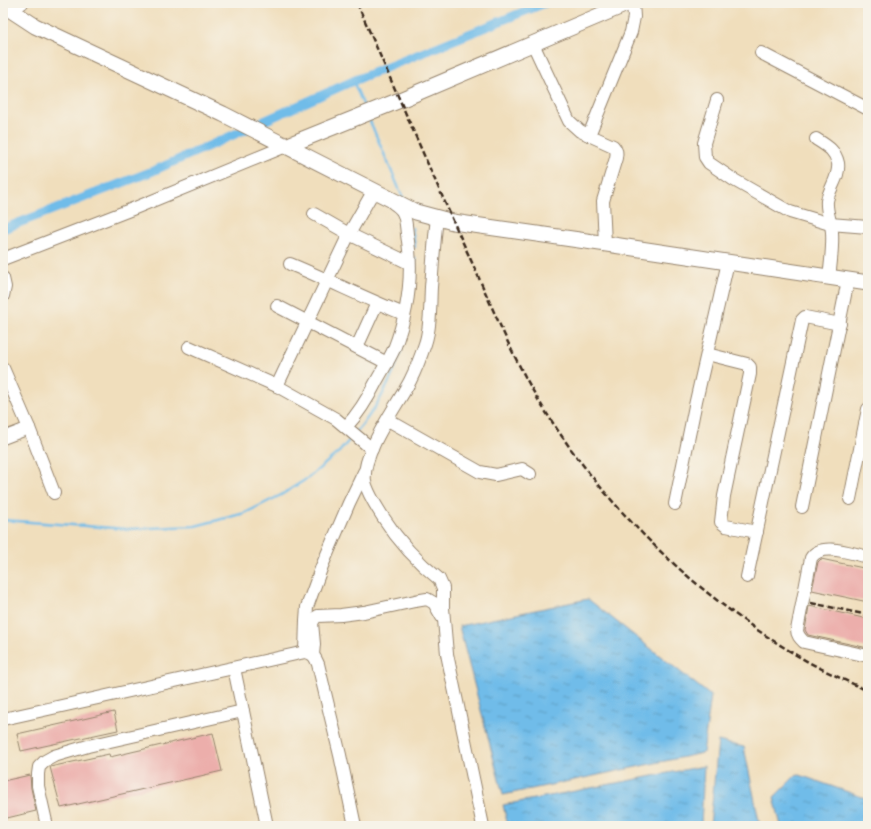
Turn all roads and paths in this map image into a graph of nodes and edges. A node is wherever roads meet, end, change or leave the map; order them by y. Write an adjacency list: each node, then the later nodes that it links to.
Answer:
1 (629, 3): 4 (main road)
2 (633, 3): 8 (street)
3 (12, 6): 10 (main road)
4 (533, 44): 8 (street); 10 (main road)
5 (761, 53): 7 (street)
6 (717, 100): 15 (street)
7 (868, 109)
8 (589, 135): 18 (street)
9 (816, 139): 15 (street)
10 (281, 143): 11 (main road); 19 (street)
11 (374, 190): 12 (main road); 17 (street)
12 (393, 201): 14 (main road); 22 (street)
13 (314, 214): 17 (street)
14 (437, 218): 18 (main road); 42 (street)
15 (830, 224): 16 (street); 24 (street)
16 (868, 227)
17 (349, 234): 22 (street); 25 (street)
18 (605, 244): 20 (main road)
19 (3, 259)
20 (728, 262): 24 (main road); 36 (street)
21 (290, 264): 25 (street)
22 (409, 264): 31 (street)
23 (3, 278): 28 (street)
24 (830, 278): 26 (main road)
25 (328, 279): 29 (street); 32 (street)
26 (848, 280): 27 (main road); 33 (street)
27 (868, 284)
28 (3, 296)
29 (377, 303): 31 (street); 35 (street)
30 (277, 306): 32 (street)
31 (404, 314): 37 (street)
32 (307, 322): 35 (street); 39 (street)
33 (840, 324): 52 (street); 53 (street)
34 (189, 347): 39 (street)
35 (357, 347): 37 (street)
36 (706, 354): 51 (street); 53 (street)
37 (387, 363): 44 (street)
38 (3, 368): 40 (street)
39 (277, 386): 44 (street)
40 (8, 394): 43 (street)
41 (868, 408): 50 (street)
42 (388, 420): 46 (street); 48 (street)
43 (29, 428): 45 (street); 49 (street)
44 (348, 429): 46 (street)
45 (3, 438)
46 (372, 449): 47 (street)
47 (365, 471): 56 (street); 57 (street)
48 (530, 474)
49 (54, 494)
50 (850, 499)
51 (675, 504)
52 (802, 507)
53 (757, 532): 55 (street)
54 (868, 558): 58 (street)
55 (747, 576)
56 (444, 620): 57 (street); 65 (street)
57 (310, 654): 59 (street); 64 (street)
58 (868, 656)
59 (234, 668): 60 (street); 61 (street)
60 (243, 711): 62 (street); 63 (street)
61 (3, 719)
62 (47, 826)
63 (268, 826)
64 (355, 826)
65 (483, 826)

